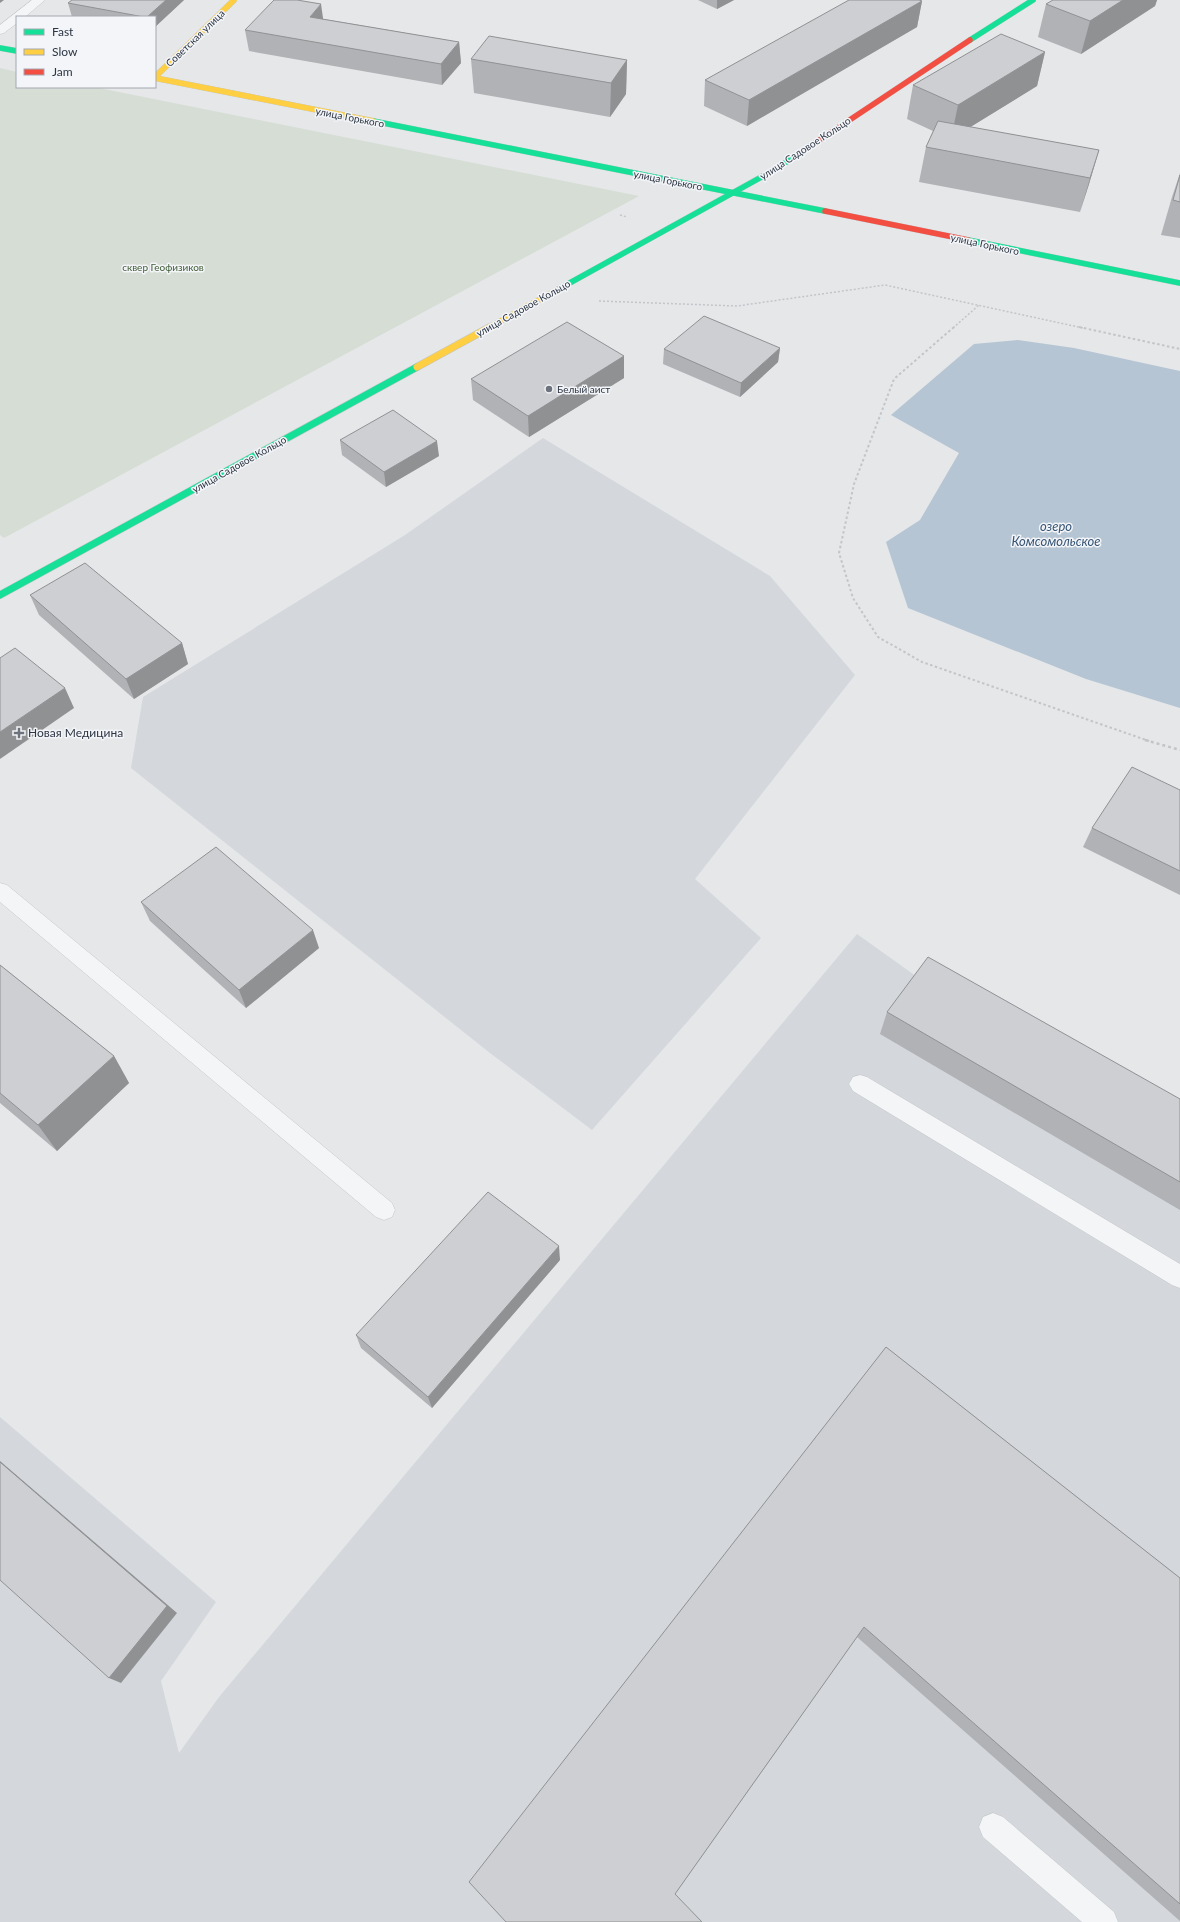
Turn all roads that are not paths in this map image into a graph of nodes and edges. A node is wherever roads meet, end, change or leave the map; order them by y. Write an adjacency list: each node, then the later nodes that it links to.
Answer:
1 (39, 0): 4 (lane)
2 (234, 0): 9 (main road, Советская улица)
3 (1033, 0): 11 (main road, улица Садовое Кольцо)
4 (18, 16)
5 (16, 18): 6 (lane)
6 (0, 31)
7 (0, 48): 8 (main road)
8 (16, 51)
9 (156, 76)
10 (156, 77): 11 (main road, улица Горького)
11 (733, 193): 12 (main road, улица Горького); 13 (main road, улица Садовое Кольцо)
12 (1180, 283)
13 (0, 595)
14 (0, 891): 16 (lane)
15 (860, 1084): 17 (lane)
16 (384, 1210)
17 (1180, 1276)
18 (993, 1827): 19 (lane)
19 (1104, 1922)

